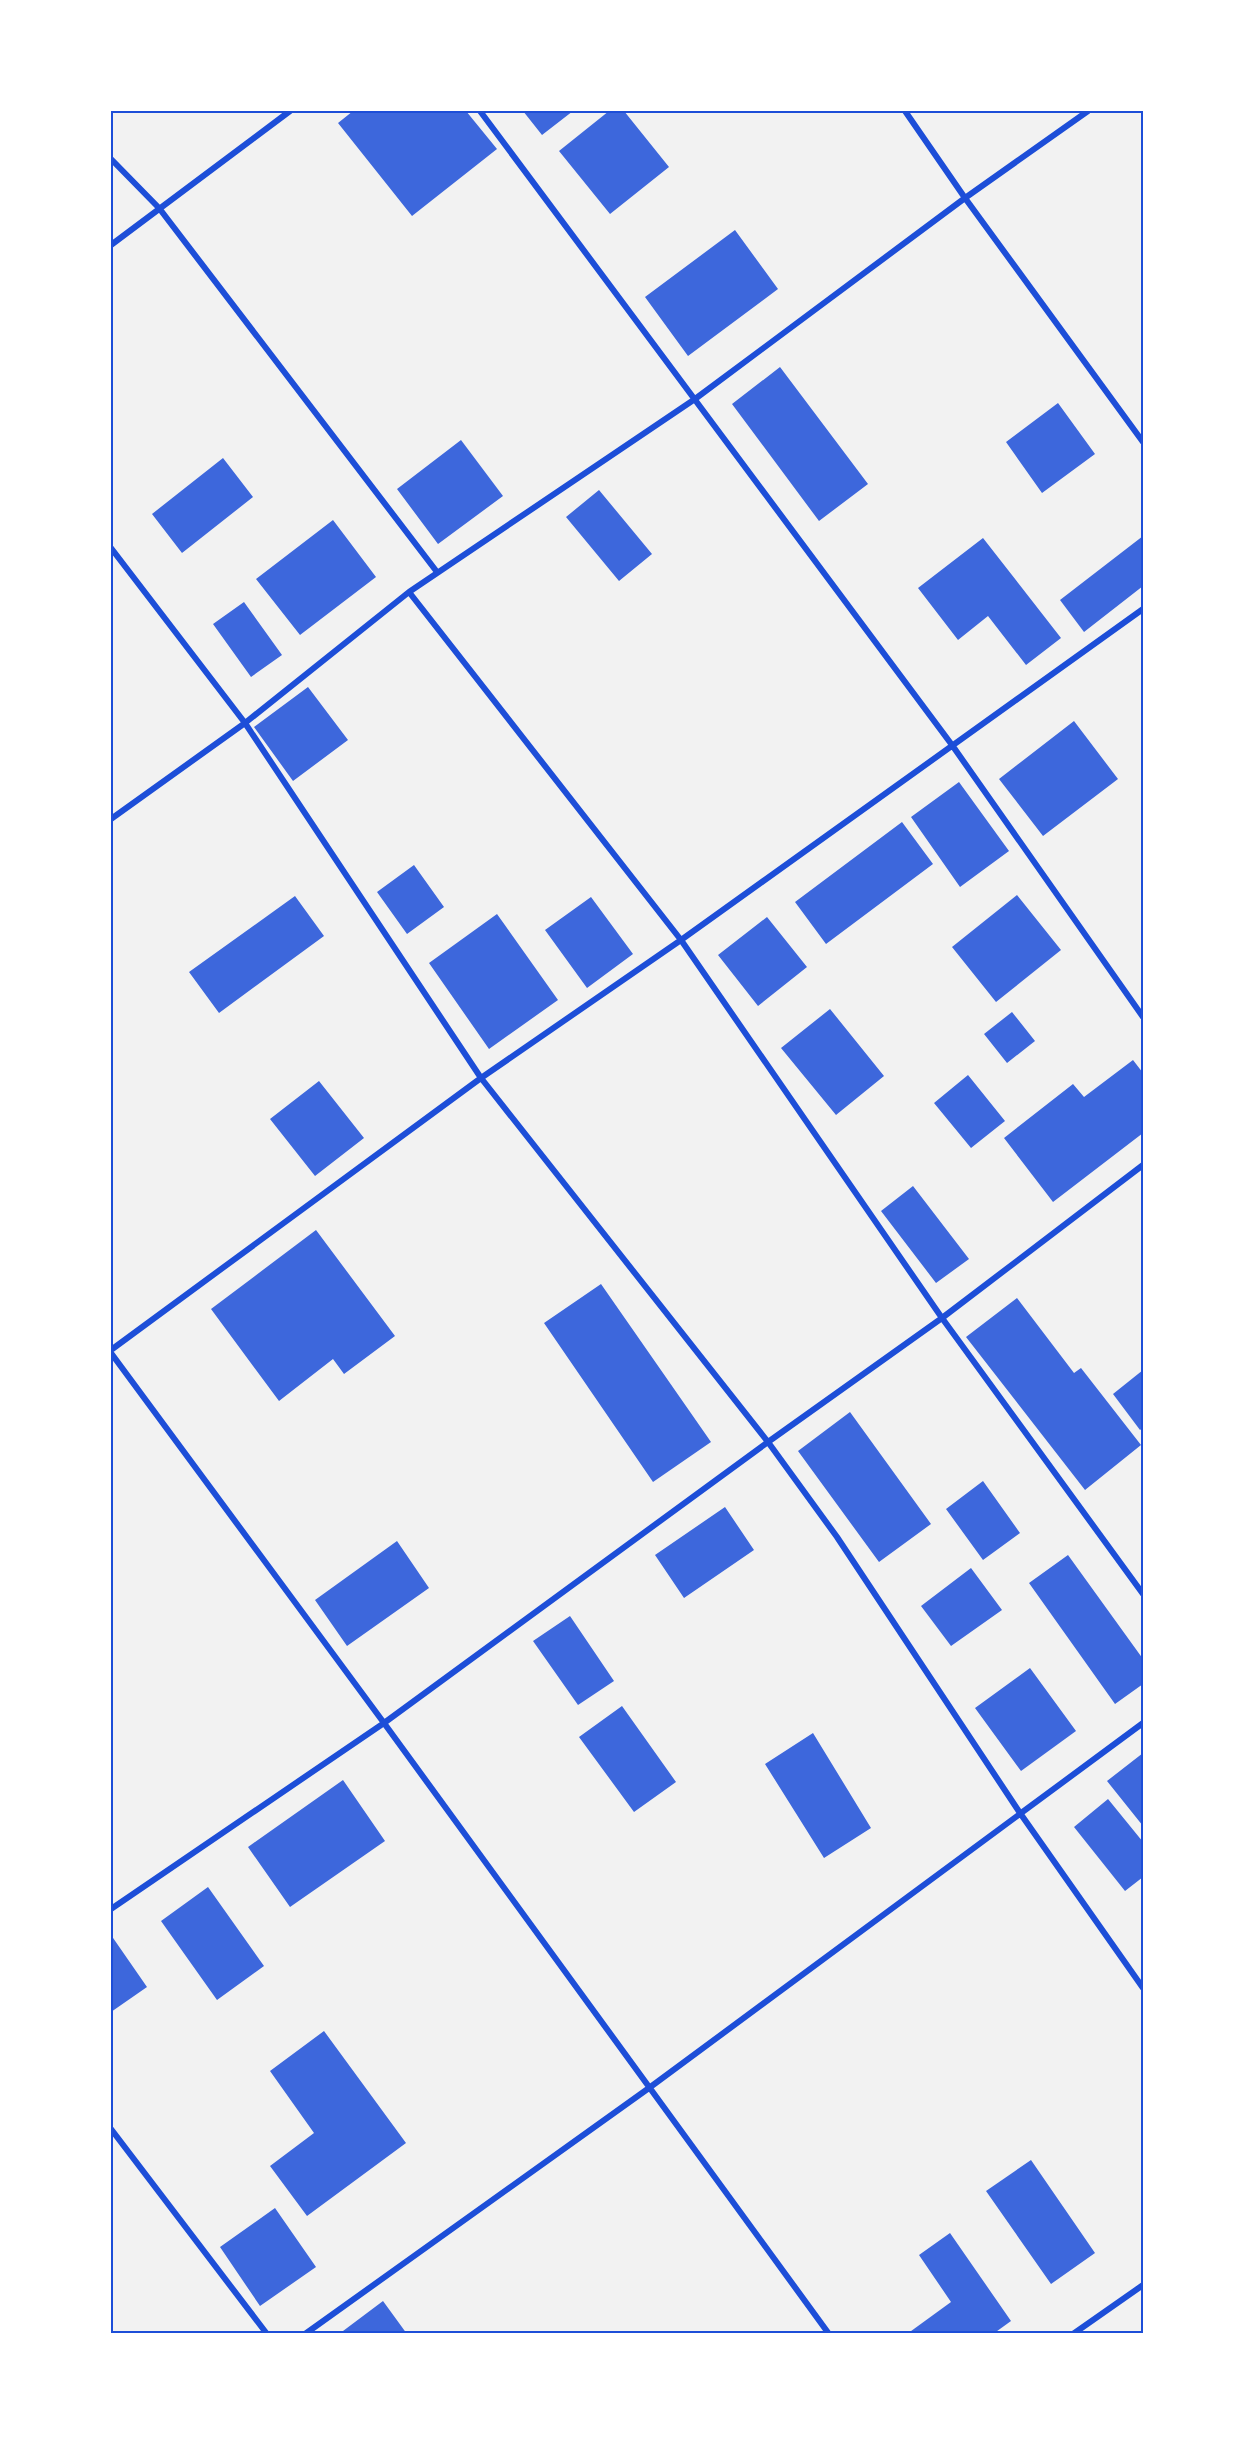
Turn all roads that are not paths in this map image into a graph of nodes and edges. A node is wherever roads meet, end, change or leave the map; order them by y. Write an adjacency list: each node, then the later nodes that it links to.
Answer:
1 (290, 111): 7 (street)
2 (480, 111): 9 (street)
3 (905, 111): 6 (street)
4 (1088, 111): 6 (street)
5 (111, 159): 7 (street)
6 (965, 198): 9 (street); 10 (street)
7 (159, 208): 8 (street); 12 (street)
8 (111, 245)
9 (696, 399): 12 (street); 16 (street)
10 (1143, 442)
11 (111, 548): 15 (street)
12 (437, 572): 13 (street)
13 (409, 592): 15 (street); 18 (street)
14 (1143, 609): 16 (street)
15 (245, 723): 17 (street); 20 (street)
16 (952, 745): 18 (street); 19 (street)
17 (111, 819)
18 (681, 940): 20 (street); 22 (street)
19 (1143, 1017)
20 (481, 1078): 23 (street); 24 (street)
21 (1143, 1166): 22 (street)
22 (942, 1318): 24 (street); 25 (street)
23 (111, 1352): 26 (street)
24 (768, 1442): 26 (street); 28 (street)
25 (1143, 1594)
26 (384, 1723): 29 (street); 31 (street)
27 (1143, 1723): 28 (street)
28 (1020, 1813): 30 (street); 31 (street)
29 (111, 1909)
30 (1143, 1988)
31 (649, 2088): 35 (street); 36 (street)
32 (111, 2129): 34 (street)
33 (1143, 2284): 37 (street)
34 (267, 2334)
35 (305, 2334)
36 (829, 2334)
37 (1073, 2334)

